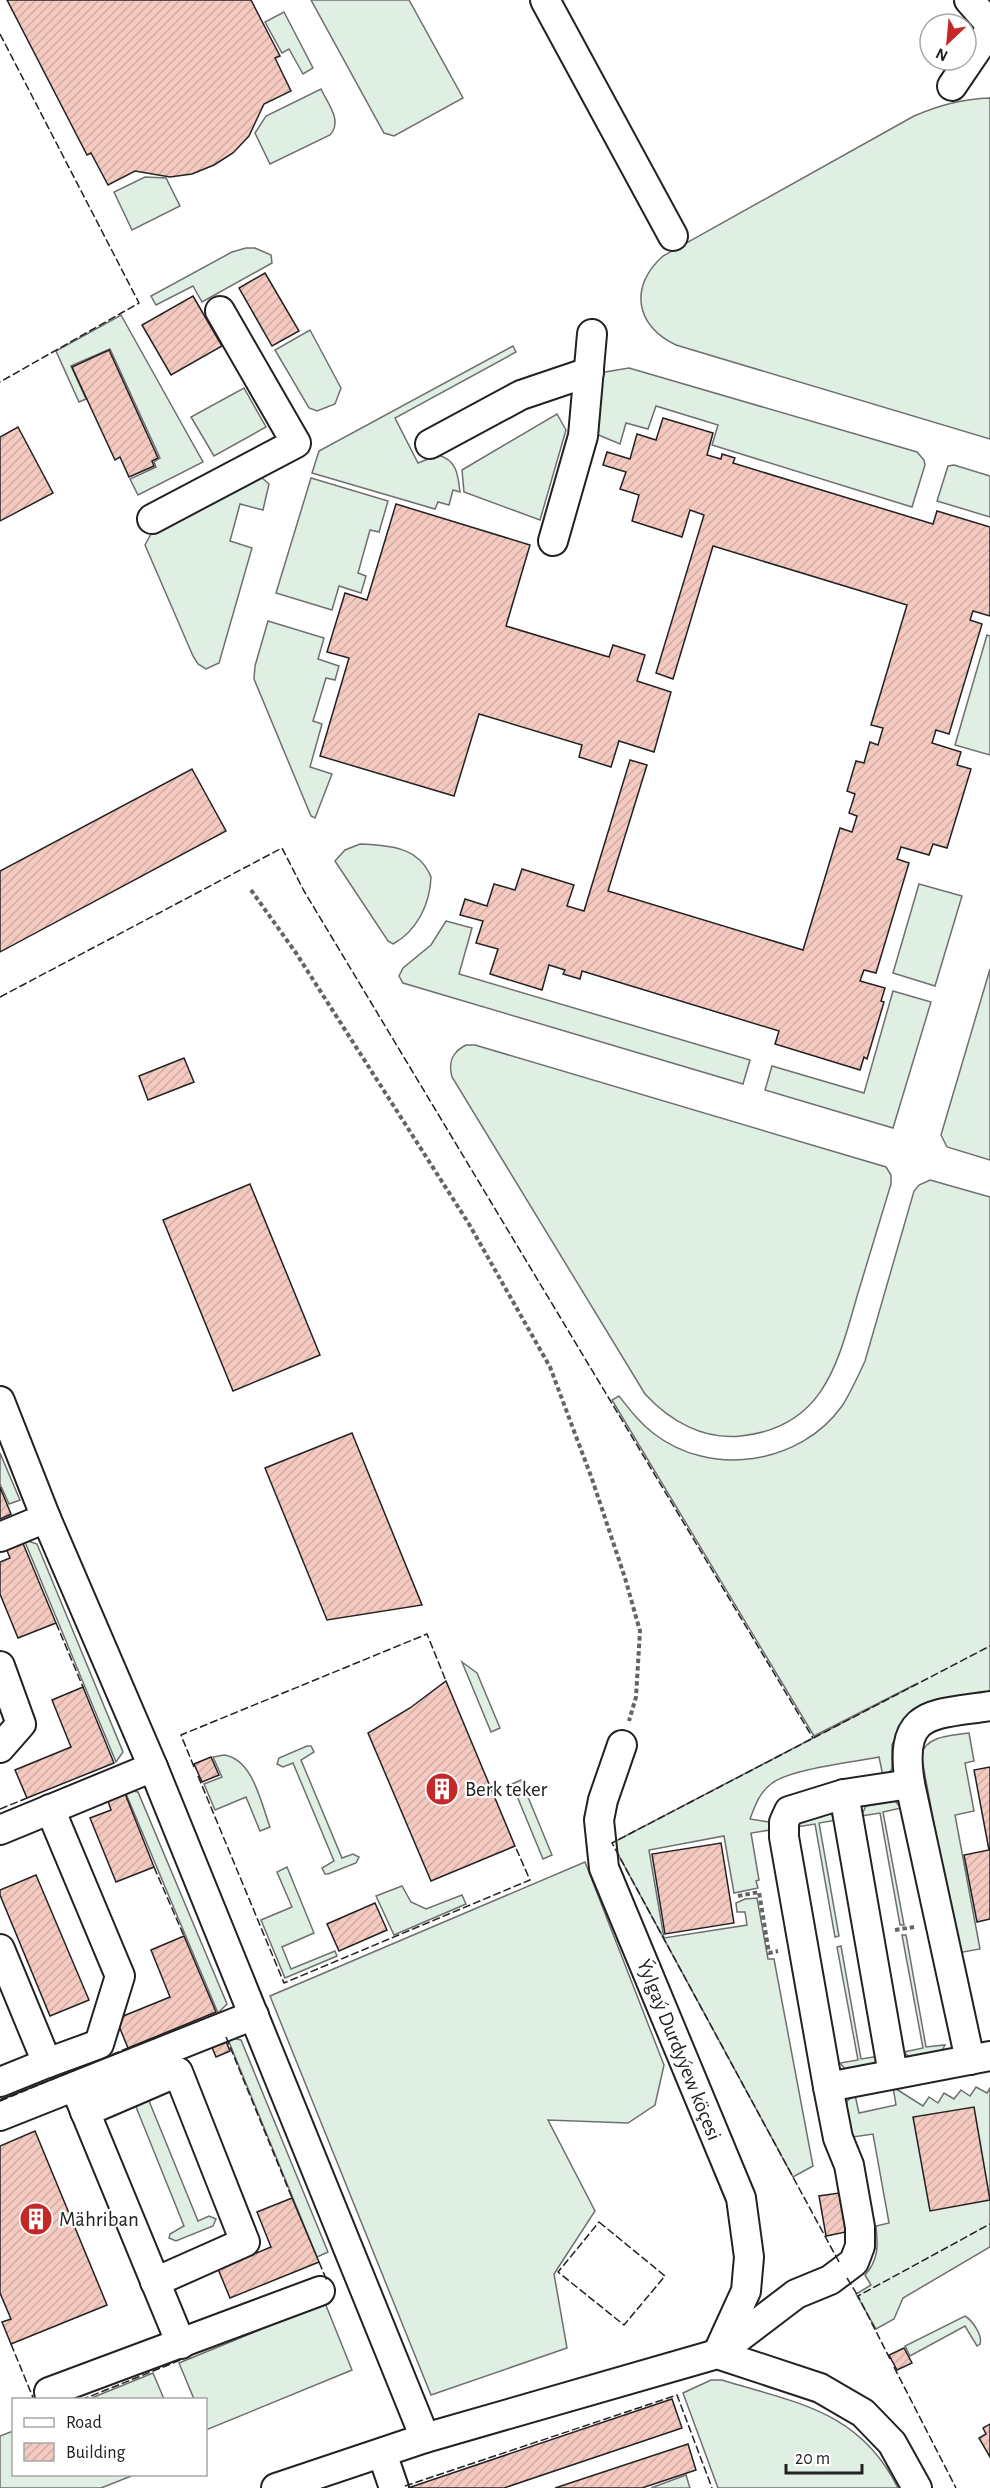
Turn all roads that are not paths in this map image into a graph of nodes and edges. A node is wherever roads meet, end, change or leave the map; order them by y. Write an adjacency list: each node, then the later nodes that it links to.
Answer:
1 (545, 0): 6 (street)
2 (969, 0): 3 (street)
3 (990, 24)
4 (990, 30): 5 (street)
5 (952, 86)
6 (672, 236)
7 (220, 311): 11 (street)
8 (592, 334): 9 (street)
9 (589, 372): 10 (street); 12 (street)
10 (430, 444)
11 (152, 519)
12 (553, 541)
13 (0, 1401): 14 (street)
14 (46, 1518): 15 (street); 20 (street)
15 (0, 1537)
16 (0, 1666): 19 (street)
17 (990, 1706): 21 (street)
18 (622, 1745): 37 (street, Ýylgaý Durdyýew köçesi)
19 (0, 1748)
20 (153, 1767): 23 (street); 26 (street)
21 (910, 1784): 22 (street); 27 (street)
22 (844, 1794): 29 (street); 31 (street)
23 (50, 1809): 24 (street); 28 (street)
24 (0, 1830)
25 (0, 1949): 28 (street)
26 (254, 2015): 32 (street); 39 (street)
27 (980, 2058): 29 (street)
28 (47, 2063): 30 (street)
29 (893, 2074): 31 (street)
30 (0, 2082)
31 (828, 2087): 37 (street)
32 (80, 2099): 33 (street); 34 (street); 34 (street)
33 (0, 2116)
34 (155, 2282): 36 (street)
35 (320, 2290): 36 (street)
36 (181, 2344): 38 (street)
37 (717, 2354): 39 (street); 43 (street)
38 (49, 2392)
39 (425, 2438): 40 (street)
40 (382, 2453): 41 (street); 42 (street)
41 (276, 2488)
42 (394, 2488)
43 (917, 2488)

